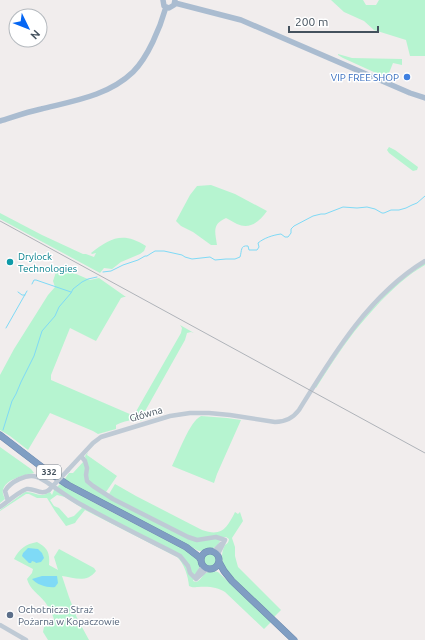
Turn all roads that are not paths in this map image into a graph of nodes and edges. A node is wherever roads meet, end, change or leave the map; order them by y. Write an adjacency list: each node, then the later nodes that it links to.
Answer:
1 (163, 0): 3 (main road)
2 (175, 2): 3 (main road); 4 (main road)
3 (166, 7): 5 (main road)
4 (425, 98)
5 (0, 121)
6 (425, 261): 8 (street, Główna)
7 (0, 434): 11 (highway, 332)
8 (81, 456): 9 (street, Główna, bridge); 13 (street)
9 (8, 501): 10 (street, Główna); 15 (street)
10 (0, 507)
11 (186, 547): 12 (highway, 332); 15 (highway, 332)
12 (206, 551): 13 (highway, 332); 15 (highway)
13 (216, 553): 14 (highway, 332)
14 (219, 562): 15 (highway); 16 (highway, 332)
15 (206, 566): 16 (highway, 332)
16 (232, 581): 19 (highway, 332)
17 (0, 625): 18 (street)
18 (26, 640)
19 (294, 640)

